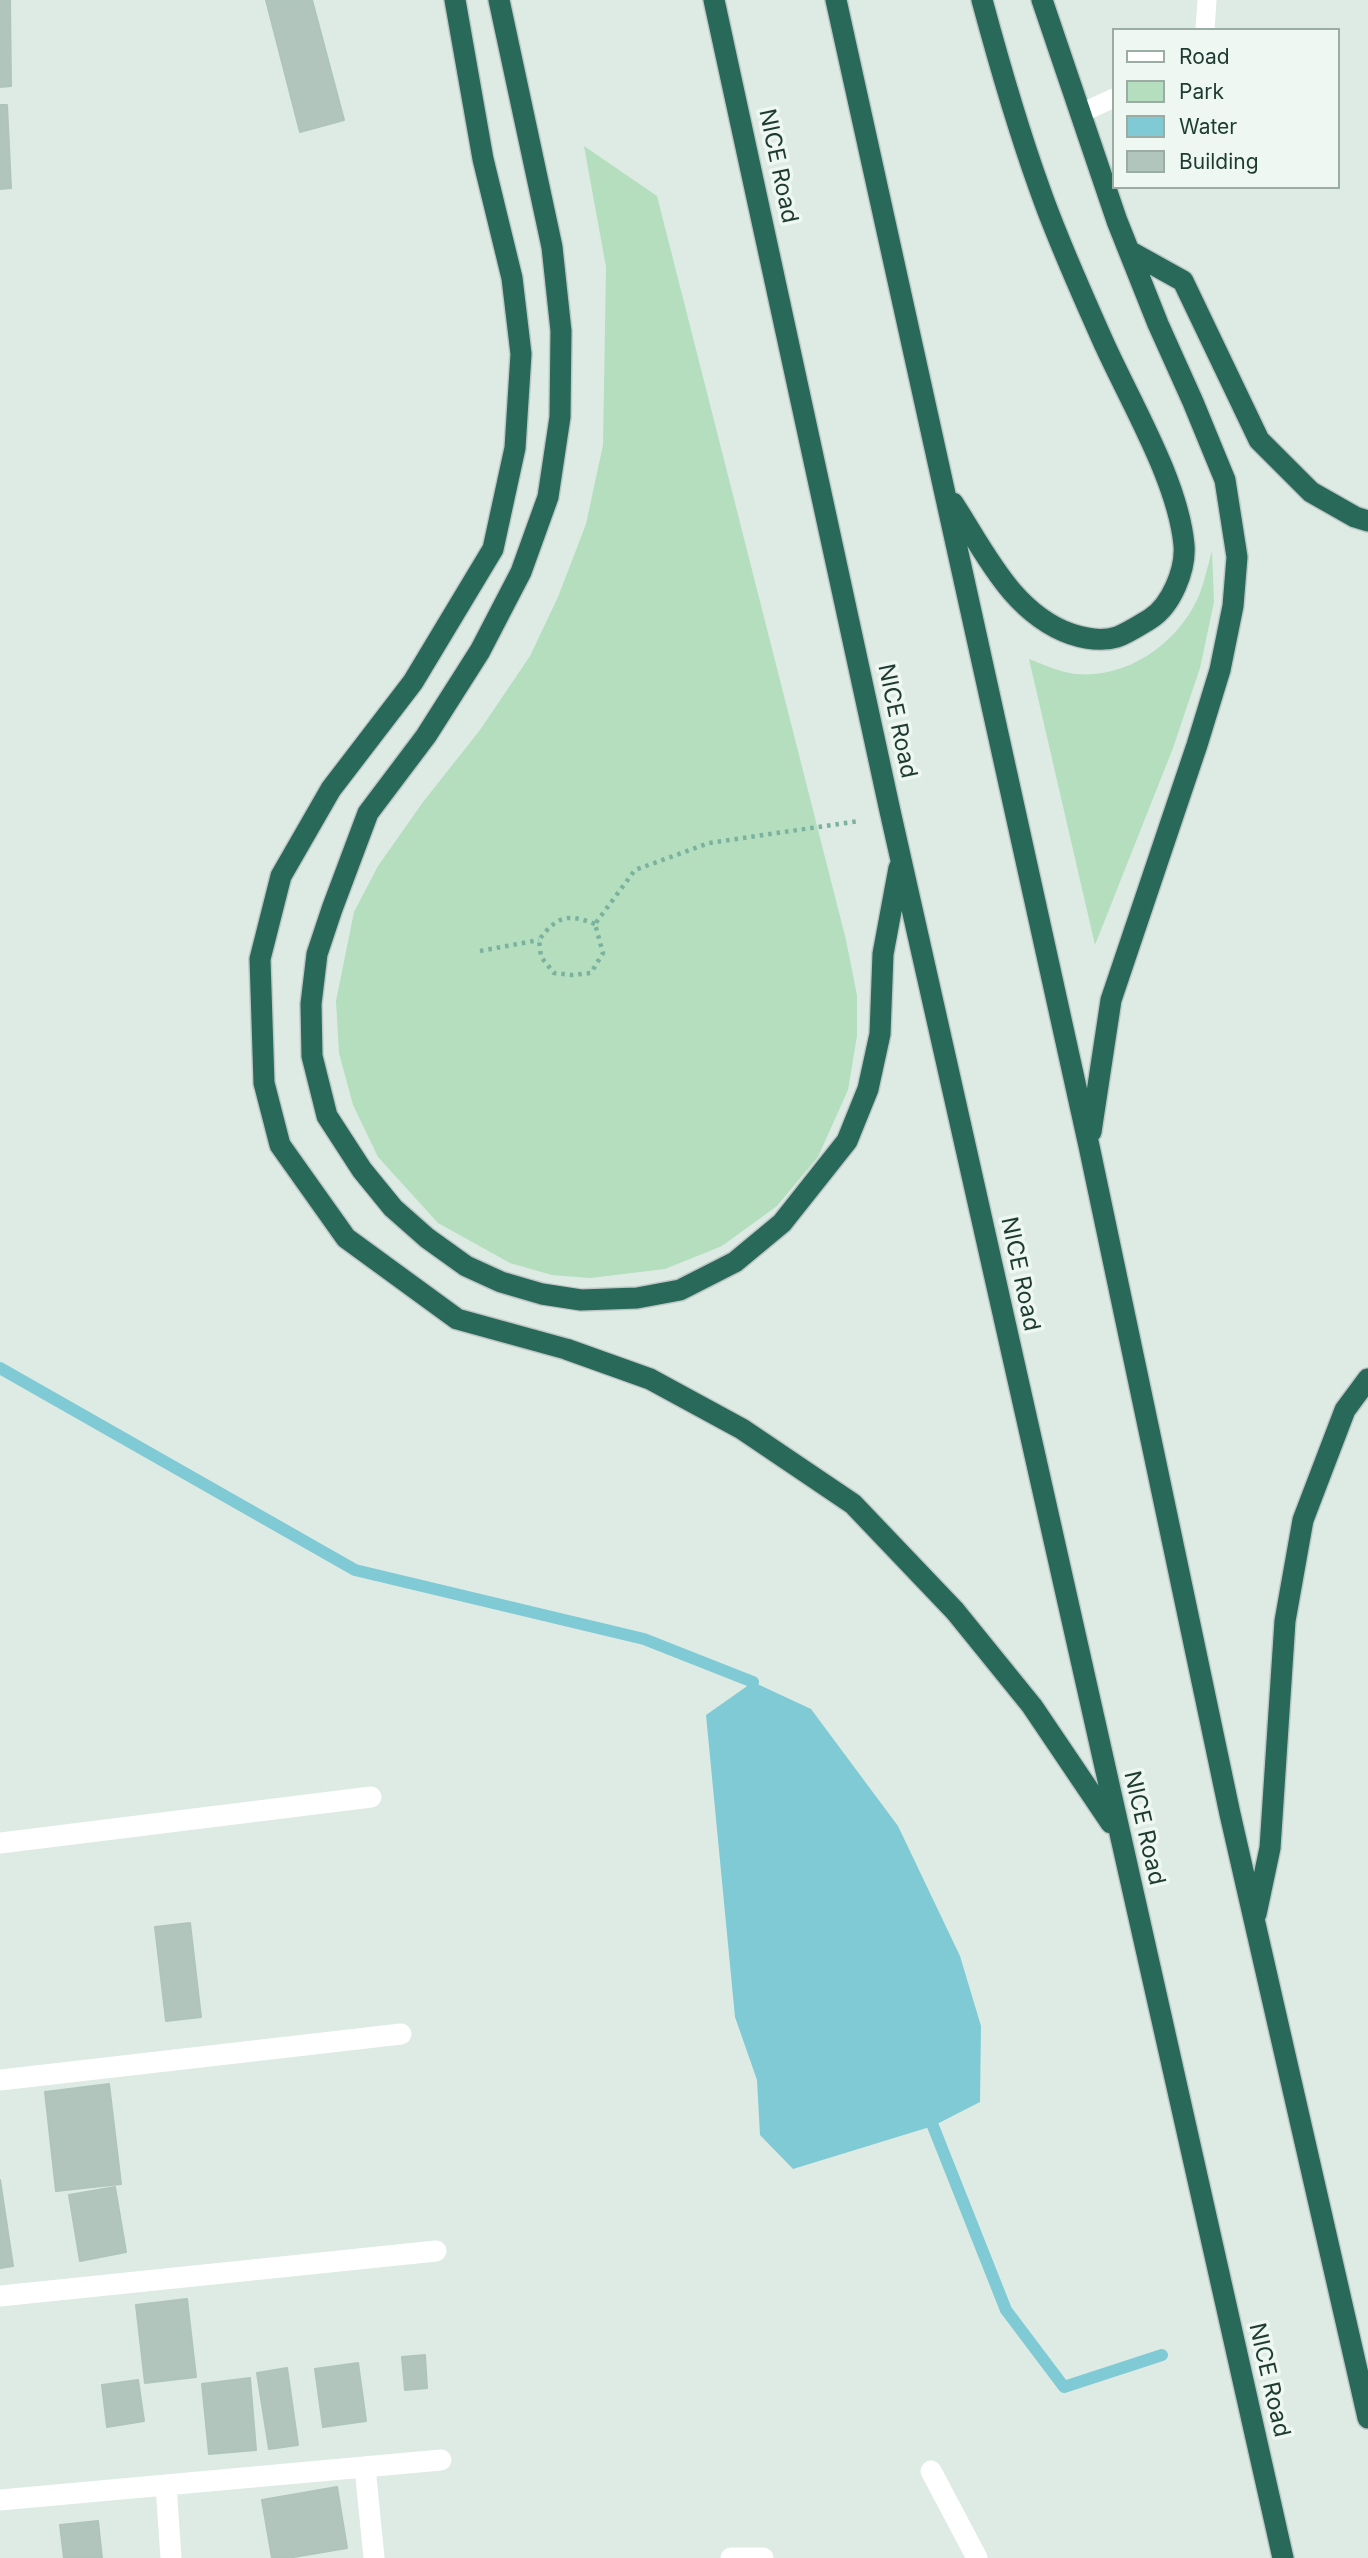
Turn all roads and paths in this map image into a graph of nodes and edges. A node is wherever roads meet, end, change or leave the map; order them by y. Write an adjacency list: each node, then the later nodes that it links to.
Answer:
1 (455, 0): 22 (highway)
2 (499, 0): 15 (highway)
3 (714, 0): 14 (highway, NICE Road)
4 (836, 0): 12 (highway)
5 (982, 0): 12 (highway)
6 (1042, 0): 10 (highway)
7 (1207, 0): 8 (lane)
8 (1205, 28)
9 (1112, 99): 10 (lane)
10 (1081, 113): 11 (highway)
11 (1129, 251): 13 (highway); 19 (highway)
12 (946, 492): 19 (highway)
13 (1368, 522)
14 (891, 817): 15 (highway, NICE Road); 16 (path)
15 (901, 858): 22 (highway, NICE Road)
16 (595, 924): 17 (path); 17 (path)
17 (539, 940): 18 (path)
18 (480, 951)
19 (1089, 1146): 24 (highway)
20 (1368, 1379): 24 (highway)
21 (371, 1797): 23 (street)
22 (1118, 1833): 40 (highway, NICE Road)
23 (0, 1843)
24 (1255, 1921): 29 (highway)
25 (401, 2034): 26 (street)
26 (0, 2080)
27 (436, 2251): 28 (street)
28 (0, 2296)
29 (1368, 2418)
30 (442, 2460): 31 (street)
31 (365, 2467): 33 (street); 36 (street)
32 (931, 2471): 39 (street)
33 (166, 2485): 34 (street); 35 (street)
34 (0, 2500)
35 (171, 2558)
36 (374, 2558)
37 (731, 2558): 38 (street)
38 (763, 2558)
39 (977, 2558)
40 (1283, 2558)

